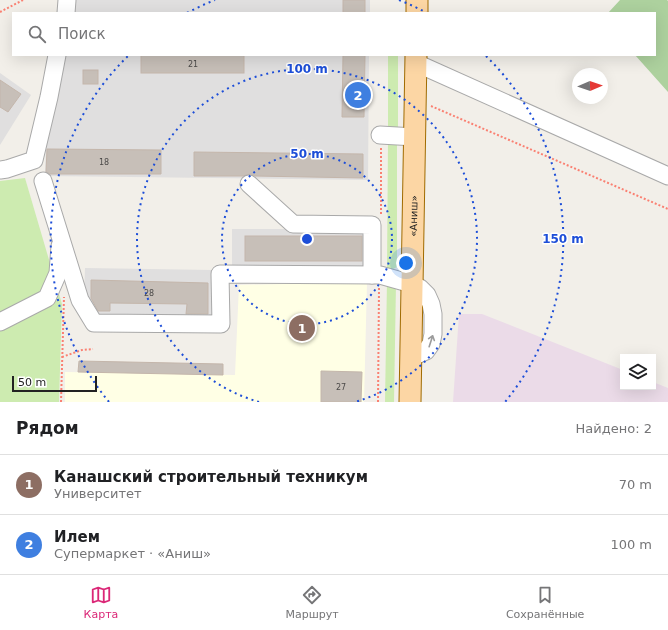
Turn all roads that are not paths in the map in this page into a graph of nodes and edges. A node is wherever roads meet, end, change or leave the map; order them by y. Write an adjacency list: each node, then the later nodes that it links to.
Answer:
1 (67, 0): 3 (street)
2 (417, 0): 4 (main road)
3 (66, 12)
4 (416, 12)
5 (58, 56): 9 (street)
6 (416, 59): 8 (main road, «Аниш»); 10 (street)
7 (380, 135): 8 (street)
8 (415, 137): 15 (main road, «Аниш»)
9 (0, 170)
10 (668, 176)
11 (43, 181): 13 (street)
12 (249, 184): 14 (street)
13 (61, 238): 14 (street); 16 (street)
14 (376, 275): 15 (street)
15 (412, 284): 17 (main road, «Аниш»)
16 (0, 322)
17 (410, 402)

